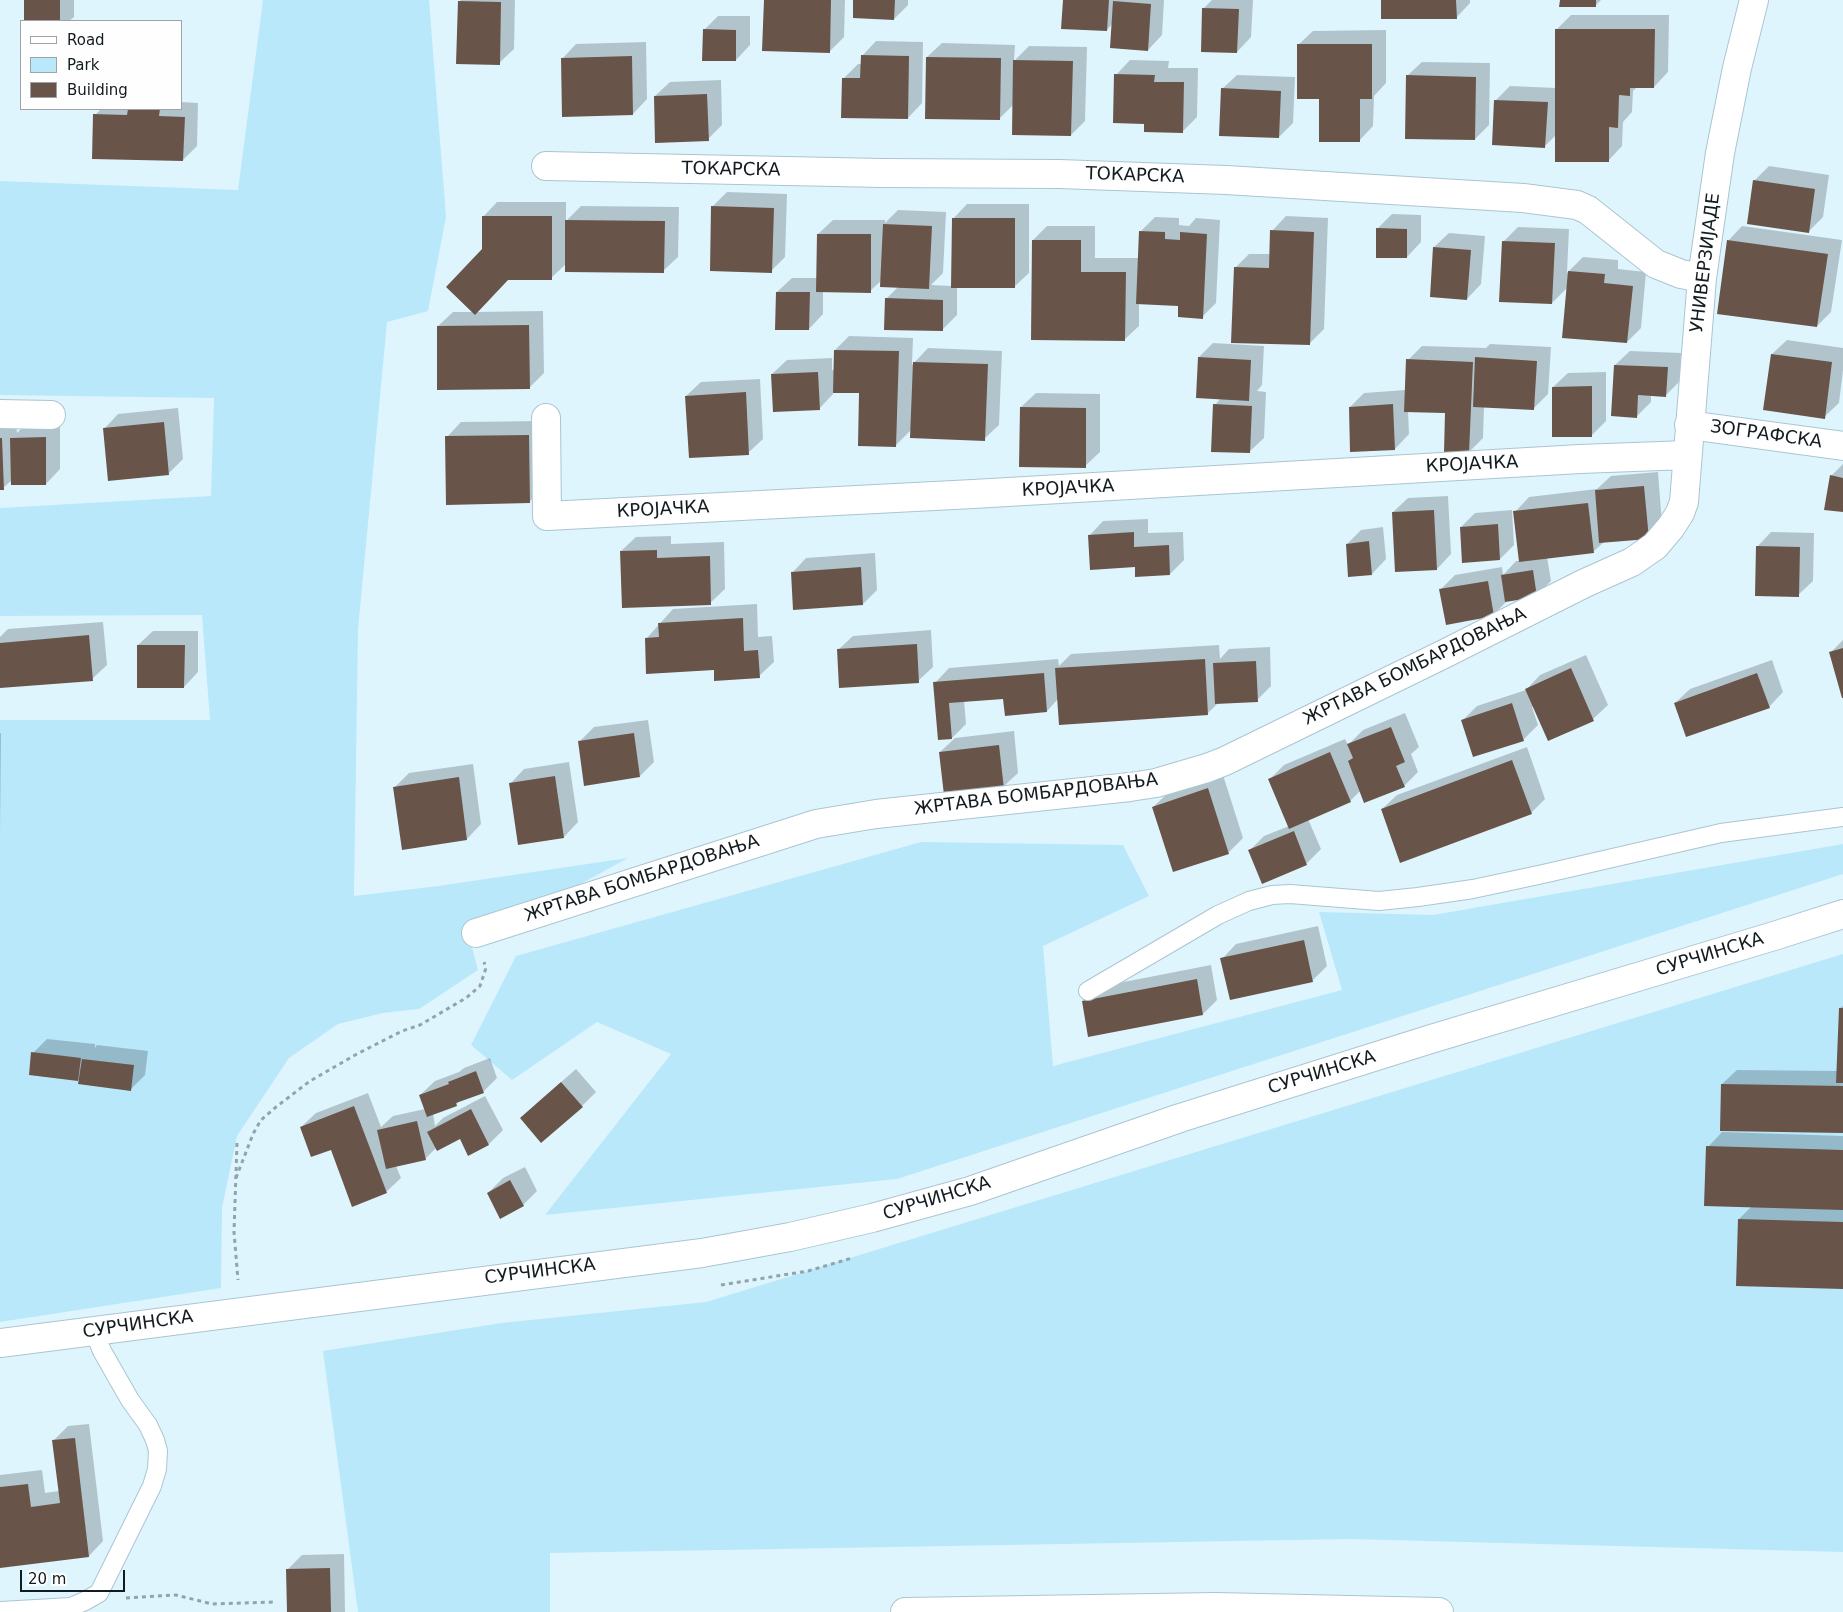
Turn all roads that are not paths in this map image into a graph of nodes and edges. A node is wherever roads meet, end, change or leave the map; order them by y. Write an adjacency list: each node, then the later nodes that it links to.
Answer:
1 (1754, 0): 3 (street, УНИВЕРЗИЈАДЕ)
2 (546, 166): 3 (street, ТОКАРСКА)
3 (1702, 278): 7 (street, УНИВЕРЗИЈАДЕ)
4 (0, 414): 5 (street)
5 (51, 415)
6 (546, 418): 9 (street, КРОЈАЧКА)
7 (1689, 425): 8 (street, ЗОГРАФСКА); 9 (street, УНИВЕРЗИЈАДЕ)
8 (1843, 446)
9 (1687, 455): 10 (street, УНИВЕРЗИЈАДЕ)
10 (1672, 527): 13 (street, ЖРТАВА БОМБАРДОВАЊА)
11 (1843, 817): 14 (lane)
12 (1843, 914): 15 (street, СУРЧИНСКА)
13 (476, 933)
14 (1088, 991)
15 (94, 1331): 16 (street, СУРЧИНСКА); 18 (lane)
16 (0, 1343)
17 (1257, 1610): 19 (street); 20 (street)
18 (0, 1611)
19 (905, 1612)
20 (1438, 1612)

